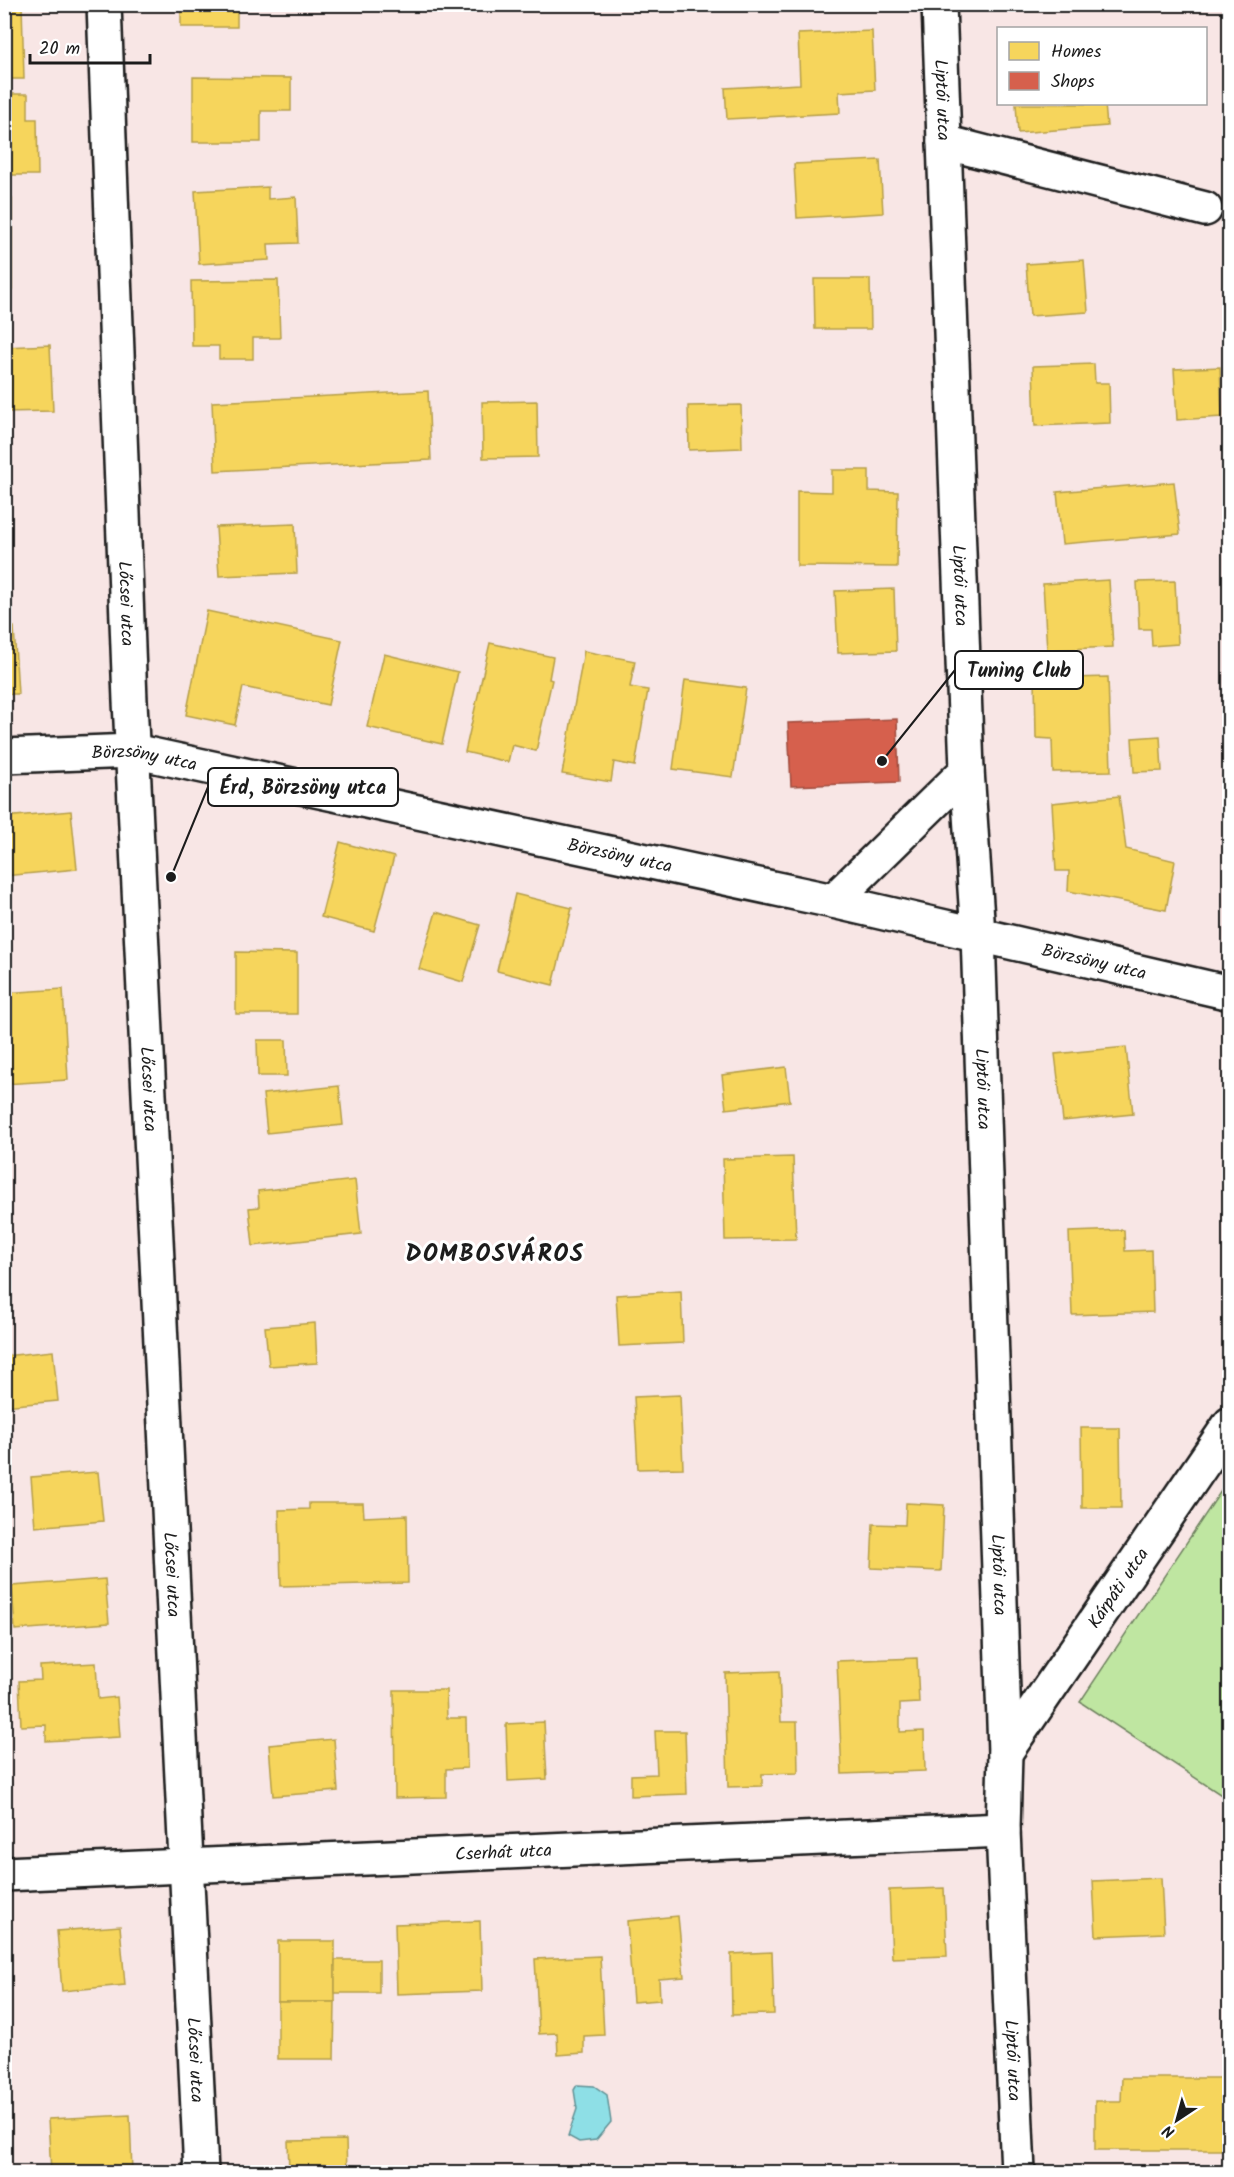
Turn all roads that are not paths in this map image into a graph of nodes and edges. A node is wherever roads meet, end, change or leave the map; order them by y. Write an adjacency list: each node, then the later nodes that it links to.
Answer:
1 (104, 4): 5 (street, Lőcsei utca)
2 (939, 4): 3 (street, Liptói utca)
3 (944, 142): 4 (street); 7 (street, Liptói utca)
4 (1205, 209)
5 (133, 751): 6 (street, Börzsöny utca); 8 (street, Börzsöny utca); 14 (street, Lőcsei utca)
6 (4, 756)
7 (967, 770): 8 (street); 9 (street, Liptói utca)
8 (832, 901): 9 (street, Börzsöny utca)
9 (978, 934): 10 (street, Börzsöny utca); 12 (street, Liptói utca)
10 (1230, 993)
11 (1230, 1424): 12 (street, Kárpáti utca)
12 (1005, 1753): 13 (street, Liptói utca)
13 (1003, 1830): 14 (street, Cserhát utca); 17 (street, Liptói utca)
14 (188, 1868): 15 (street, Cserhát utca); 16 (street, Lőcsei utca)
15 (4, 1874)
16 (201, 2172)
17 (1018, 2172)

